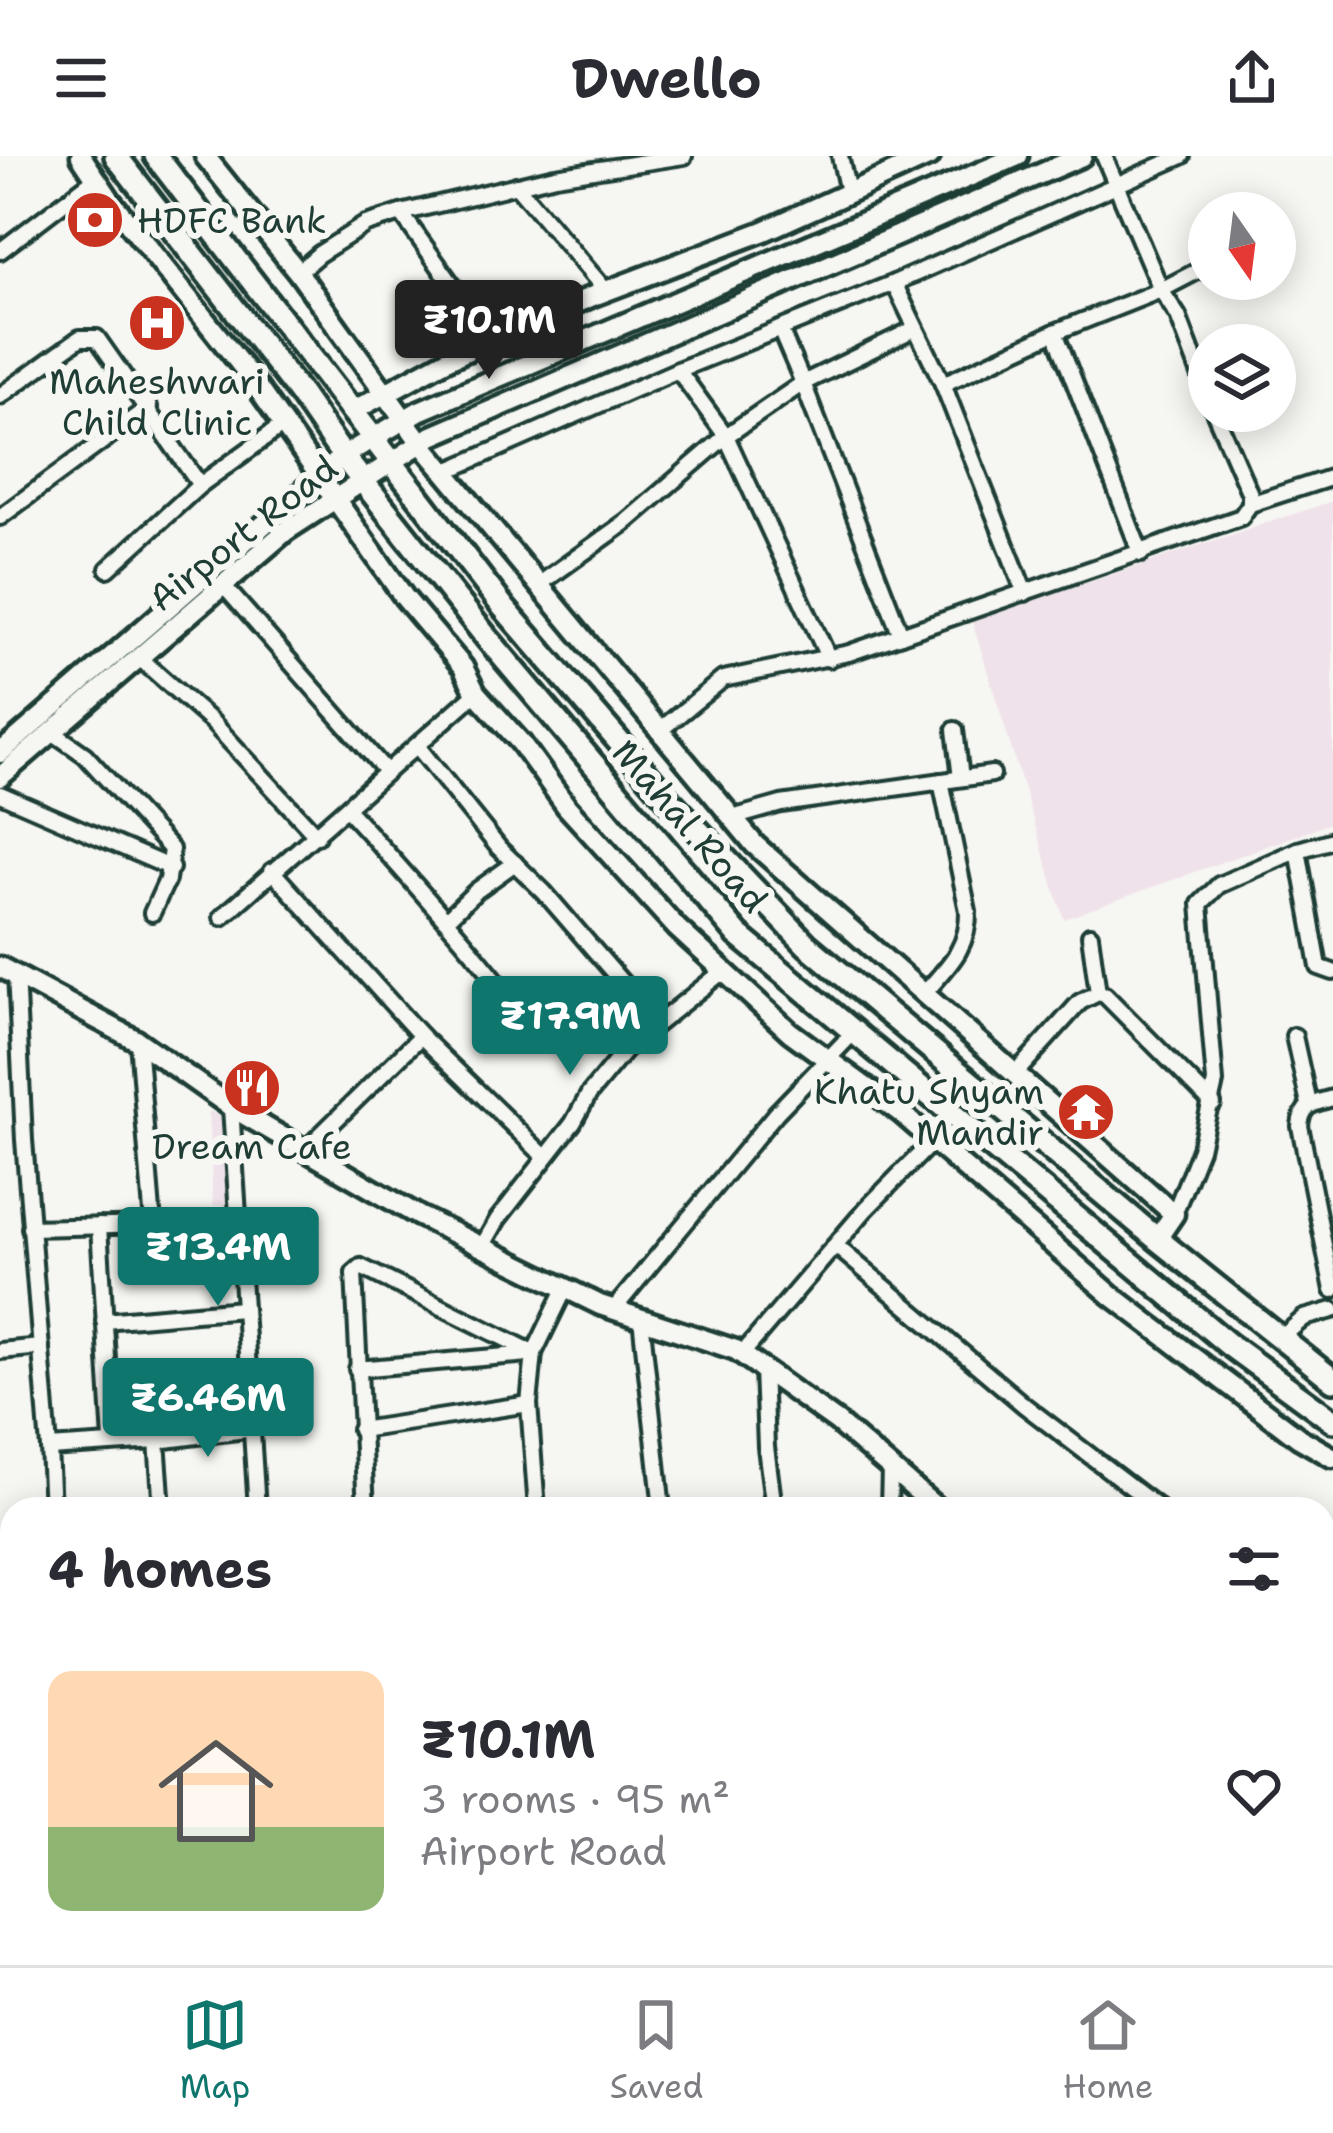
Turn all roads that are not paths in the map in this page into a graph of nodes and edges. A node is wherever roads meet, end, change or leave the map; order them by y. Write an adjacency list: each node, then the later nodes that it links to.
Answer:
1 (81, 156): 13 (street)
2 (116, 156): 42 (main road, Mahal Road)
3 (156, 156): 12 (main road, Mahal Road)
4 (207, 156): 12 (street); 19 (street)
5 (684, 156): 14 (street)
6 (840, 156): 16 (street)
7 (930, 156): 16 (street)
8 (1018, 156): 36 (street, Airport Road)
9 (1082, 156): 41 (street, Airport Road)
10 (1104, 156): 15 (street)
11 (1182, 156): 15 (street)
12 (171, 176): 35 (main road, Mahal Road)
13 (96, 178): 18 (street); 37 (street)
14 (516, 185): 17 (street); 23 (street)
15 (1114, 187): 21 (street); 22 (street)
16 (848, 192): 23 (street)
17 (401, 213): 19 (street); 27 (street)
18 (0, 251)
19 (298, 272): 32 (street)
20 (1188, 276): 22 (street)
21 (894, 283): 24 (street); 25 (street)
22 (1161, 290): 26 (street); 28 (street)
23 (606, 291): 27 (street)
24 (780, 329): 29 (street); 30 (street)
25 (914, 329): 30 (street); 31 (street)
26 (1055, 332): 31 (street); 53 (street)
27 (492, 340): 32 (street)
28 (1188, 342)
29 (678, 370): 40 (street); 44 (street)
30 (803, 383): 40 (street); 58 (street)
31 (943, 384): 57 (street)
32 (386, 395): 35 (street); 36 (street)
33 (0, 396): 34 (street)
34 (149, 406): 48 (street); 52 (street)
35 (351, 412): 39 (main road, Mahal Road)
36 (402, 419): 39 (street, Airport Road); 41 (street)
37 (283, 425): 46 (street); 48 (street)
38 (1223, 432): 51 (street)
39 (372, 436): 42 (street, Airport Road); 43 (main road, Mahal Road)
40 (726, 436): 56 (street); 60 (street)
41 (421, 443): 43 (street, Airport Road); 44 (street)
42 (343, 456): 46 (street, Airport Road); 47 (main road, Mahal Road)
43 (390, 463): 47 (street, Airport Road); 49 (main road, Mahal Road)
44 (447, 471): 49 (street); 56 (street)
45 (1333, 477): 51 (street)
46 (320, 478): 50 (street); 66 (street, Airport Road)
47 (365, 480): 50 (street, Airport Road); 92 (main road, Mahal Road)
48 (200, 485): 54 (street)
49 (412, 491): 110 (main road, Mahal Road)
50 (334, 498): 55 (street, Airport Road); 61 (street)
51 (1250, 504): 53 (street)
52 (0, 517)
53 (1141, 554): 57 (street)
54 (108, 569)
55 (223, 585): 59 (street, Airport Road); 67 (street)
56 (537, 586): 64 (street)
57 (1025, 593): 58 (street)
58 (901, 635): 60 (street)
59 (138, 656): 62 (street, Airport Road); 75 (street)
60 (829, 659): 64 (street)
61 (476, 693): 65 (street); 86 (street)
62 (51, 730): 69 (street, Airport Road); 79 (street)
63 (955, 730): 70 (street)
64 (659, 731): 74 (street)
65 (418, 747): 67 (street); 78 (street)
66 (0, 753)
67 (385, 770): 73 (street)
68 (992, 774): 70 (street)
69 (0, 777)
70 (961, 778): 71 (street)
71 (940, 781): 74 (street); 89 (street)
72 (0, 794): 79 (street)
73 (347, 809): 75 (street); 83 (street)
74 (732, 818): 89 (street)
75 (317, 836): 80 (street)
76 (1333, 840): 77 (street)
77 (1298, 850): 87 (street); 99 (street)
78 (515, 863): 83 (street); 90 (street)
79 (170, 868): 81 (street)
80 (272, 871): 82 (street); 93 (street)
81 (152, 913)
82 (222, 916)
83 (446, 920): 91 (street)
84 (1090, 935): 88 (street)
85 (8, 970): 95 (street); 109 (street)
86 (722, 972): 90 (street); 96 (street)
87 (1333, 972)
88 (1098, 993): 97 (street); 99 (street)
89 (923, 995): 97 (street)
90 (657, 1023): 104 (street)
91 (531, 1024)
92 (852, 1034): 96 (street); 129 (main road, Mahal Road)
93 (421, 1036): 103 (street); 104 (street)
94 (1294, 1036): 100 (street)
95 (138, 1042): 101 (street); 107 (street)
96 (826, 1061): 102 (street); 116 (street)
97 (1014, 1076): 105 (street)
98 (1333, 1098): 100 (street)
99 (1213, 1104): 105 (street)
100 (1310, 1104): 114 (street)
101 (231, 1107): 103 (street); 106 (street)
102 (932, 1142): 112 (street); 135 (street)
103 (304, 1151): 111 (street)
104 (545, 1157): 111 (street)
105 (1174, 1214): 110 (street)
106 (236, 1223): 107 (street); 115 (street)
107 (153, 1225): 108 (street)
108 (99, 1226): 109 (street); 119 (street)
109 (30, 1228): 121 (street)
110 (1156, 1239): 120 (main road, Mahal Road)
111 (483, 1245): 113 (street)
112 (836, 1246): 124 (street); 146 (street)
113 (565, 1289): 116 (street); 123 (street)
114 (1333, 1290)
115 (242, 1309): 119 (street); 130 (street)
116 (614, 1310): 118 (street)
117 (1333, 1310): 120 (street)
118 (641, 1318): 124 (street); 142 (street)
119 (104, 1321): 132 (street)
120 (1282, 1337): 127 (main road, Mahal Road)
121 (41, 1347): 122 (street); 134 (street)
122 (0, 1351)
123 (534, 1353): 125 (street); 125 (street); 128 (street)
124 (742, 1354): 126 (street)
125 (357, 1369): 131 (street)
126 (763, 1369): 136 (street); 143 (street)
127 (1333, 1380)
128 (529, 1404): 131 (street); 141 (street)
129 (1333, 1421)
130 (253, 1430): 133 (street); 139 (street)
131 (360, 1430): 140 (street)
132 (112, 1441): 133 (street); 134 (street)
133 (157, 1441): 138 (street)
134 (49, 1448): 137 (street)
135 (1333, 1457)
136 (890, 1468): 144 (street); 145 (street)
137 (51, 1497)
138 (161, 1497)
139 (256, 1497)
140 (365, 1497)
141 (536, 1497)
142 (661, 1497)
143 (772, 1497)
144 (889, 1497)
145 (924, 1497)
146 (1144, 1497)

